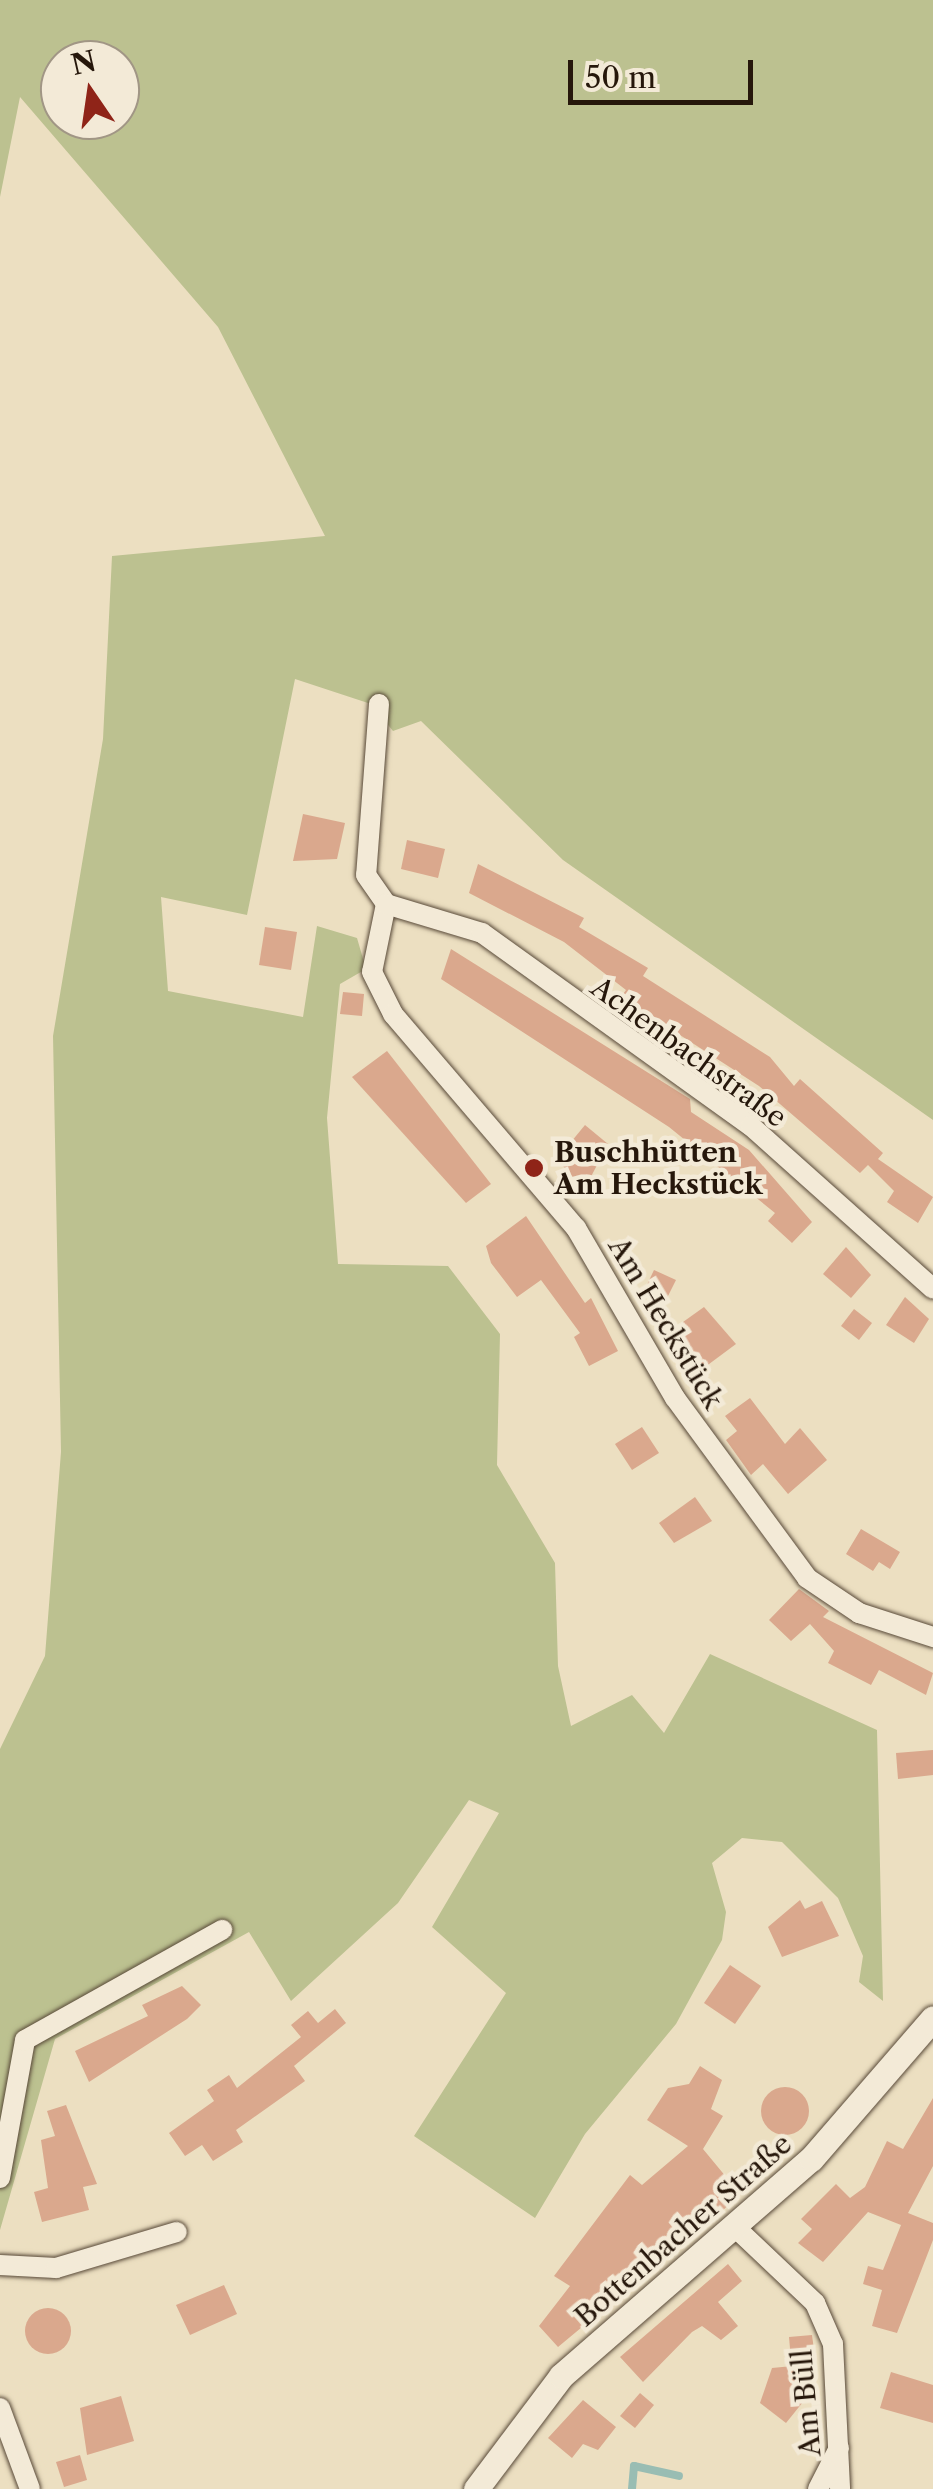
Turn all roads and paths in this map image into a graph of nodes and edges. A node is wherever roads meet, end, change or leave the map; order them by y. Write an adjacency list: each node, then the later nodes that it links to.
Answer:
1 (379, 704): 2 (street)
2 (386, 904): 3 (street, Achenbachstraße); 4 (street, Am Heckstück)
3 (933, 1289)
4 (933, 1637)
5 (222, 1930): 7 (street)
6 (933, 2018): 8 (street, Bottenbacher Straße)
7 (0, 2178)
8 (737, 2230): 12 (street, Am Büll); 14 (street, Bottenbacher Straße)
9 (177, 2232): 10 (street)
10 (0, 2265)
11 (0, 2408): 13 (street)
12 (838, 2448): 15 (street); 16 (street, Am Büll)
13 (30, 2489)
14 (476, 2489)
15 (818, 2489)
16 (840, 2489)

